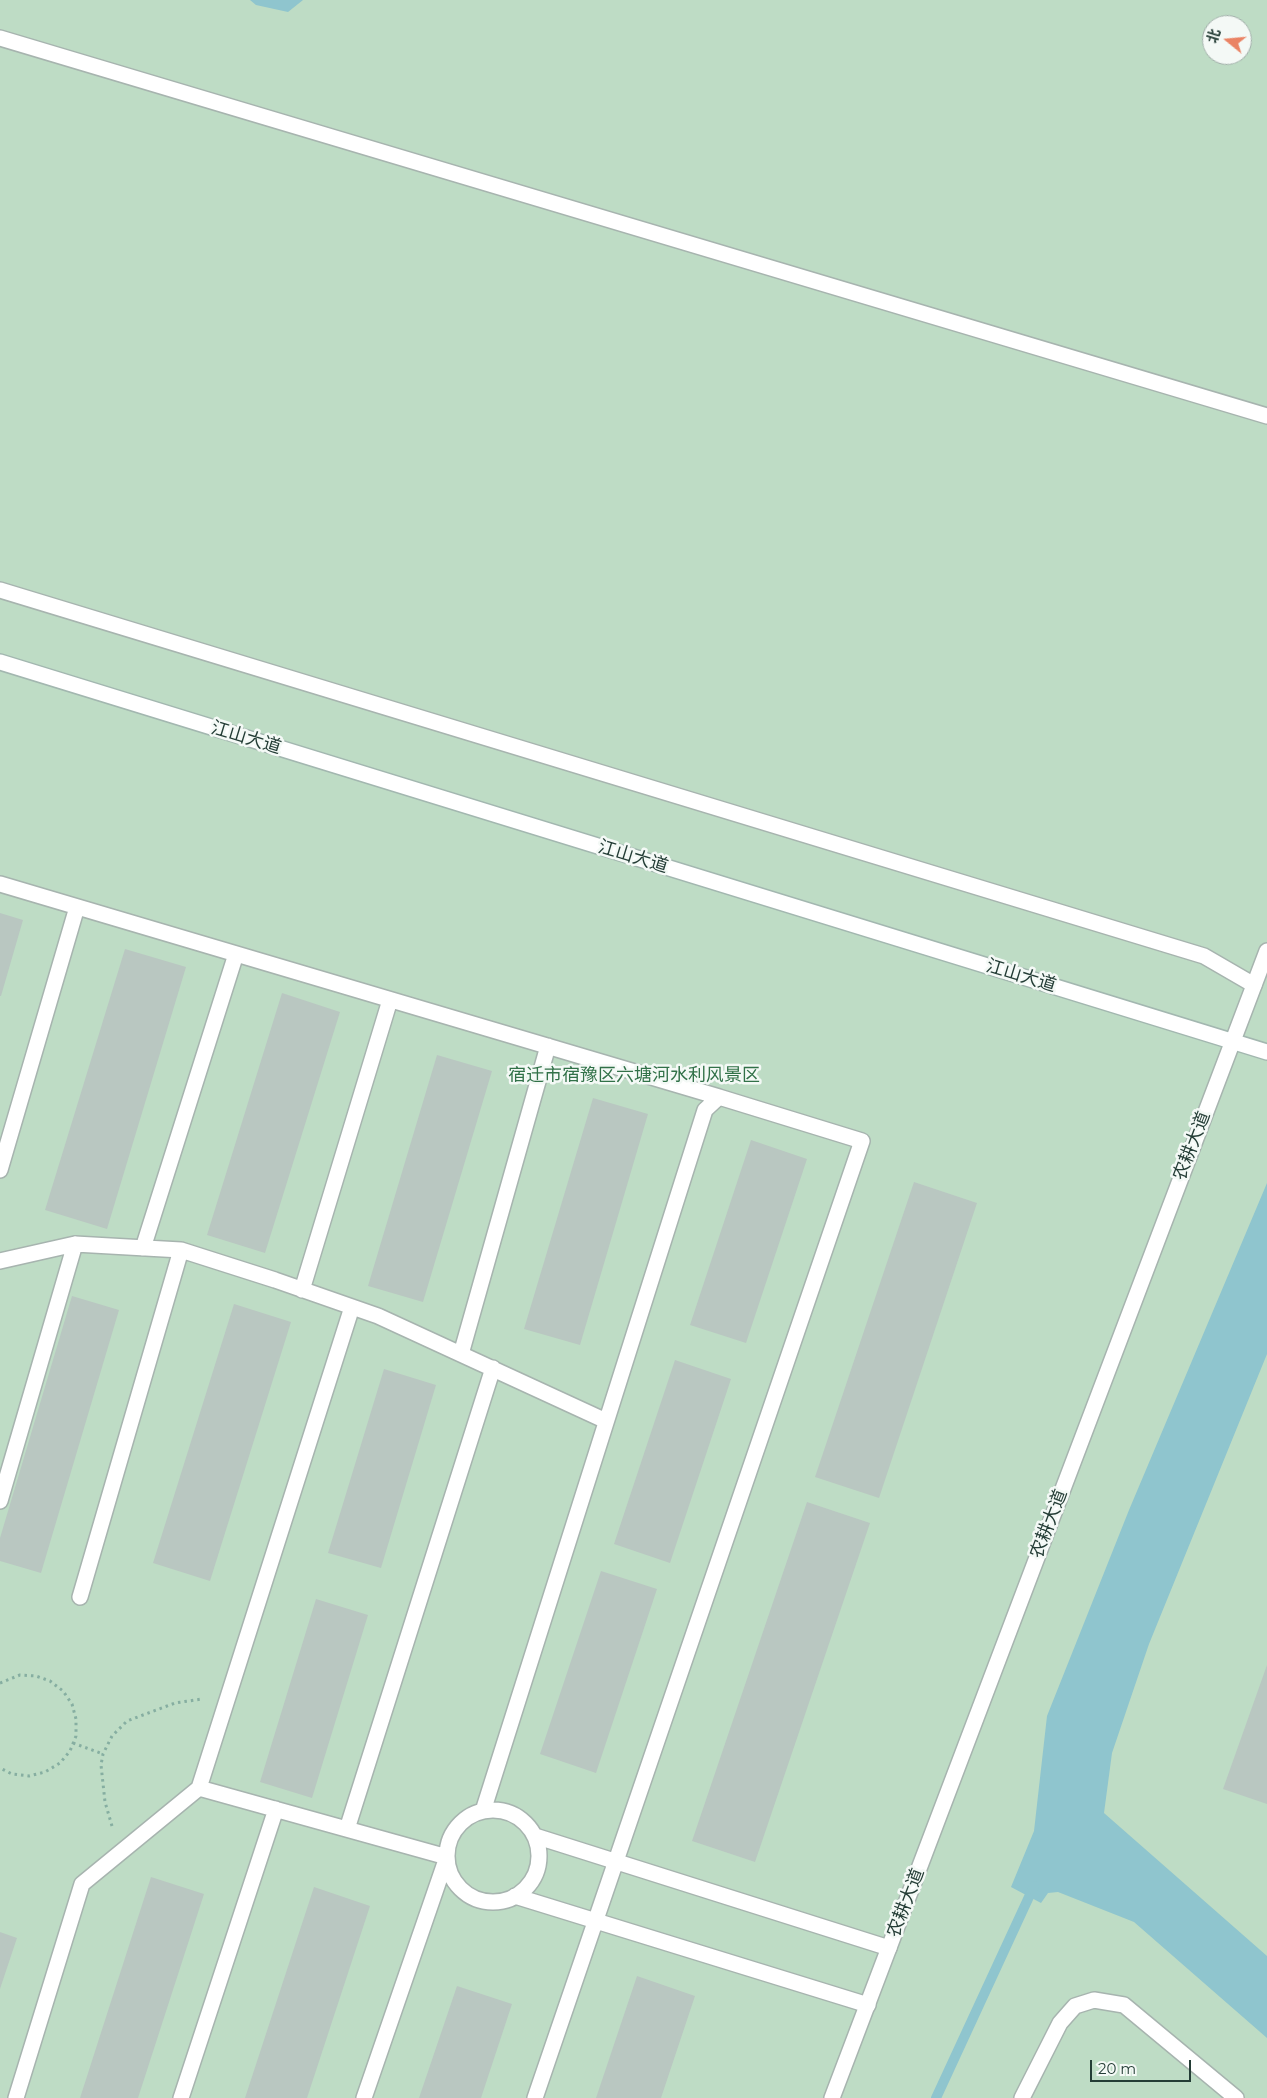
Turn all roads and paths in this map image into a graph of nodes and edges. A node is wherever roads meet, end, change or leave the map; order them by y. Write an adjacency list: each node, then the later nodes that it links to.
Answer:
1 (0, 38): 2 (street)
2 (1267, 416)
3 (0, 590): 9 (street)
4 (0, 662): 11 (street, 江山大道)
5 (0, 884): 6 (street)
6 (77, 907): 8 (street); 15 (street)
7 (1267, 951): 9 (street, 农耕大道)
8 (236, 954): 10 (street); 17 (street)
9 (1254, 985): 11 (street, 农耕大道)
10 (390, 1000): 12 (street); 20 (street)
11 (1232, 1042): 13 (street, 江山大道); 42 (street, 农耕大道)
12 (548, 1046): 14 (street); 22 (street)
13 (1267, 1052)
14 (719, 1097): 24 (street); 39 (street)
15 (0, 1170)
16 (75, 1244): 17 (street); 19 (street); 25 (street)
17 (143, 1248): 18 (street)
18 (181, 1250): 20 (street); 26 (street)
19 (0, 1261)
20 (302, 1290): 21 (street)
21 (352, 1307): 22 (street); 28 (street)
22 (461, 1354): 23 (street)
23 (493, 1368): 24 (street); 35 (street)
24 (606, 1421): 34 (street)
25 (0, 1501)
26 (80, 1597)
27 (0, 1683): 29 (path)
28 (228, 1695): 30 (path); 32 (street)
29 (73, 1743): 30 (path); 31 (path)
30 (103, 1754): 37 (path)
31 (0, 1768)
32 (199, 1788): 33 (street); 37 (street)
33 (276, 1809): 35 (street); 45 (street)
34 (483, 1811): 36 (street); 38 (street)
35 (348, 1829): 38 (street)
36 (535, 1836): 39 (street); 40 (street)
37 (119, 1853): 44 (street)
38 (447, 1857): 40 (street); 46 (street)
39 (617, 1862): 41 (street); 42 (street)
40 (515, 1896): 41 (street)
41 (596, 1921): 43 (street); 47 (street)
42 (889, 1948): 43 (street, 农耕大道)
43 (868, 2005): 48 (street, 农耕大道)
44 (16, 2098)
45 (181, 2098)
46 (364, 2098)
47 (535, 2098)
48 (832, 2098)
49 (1022, 2098): 50 (street)
50 (1236, 2098)

